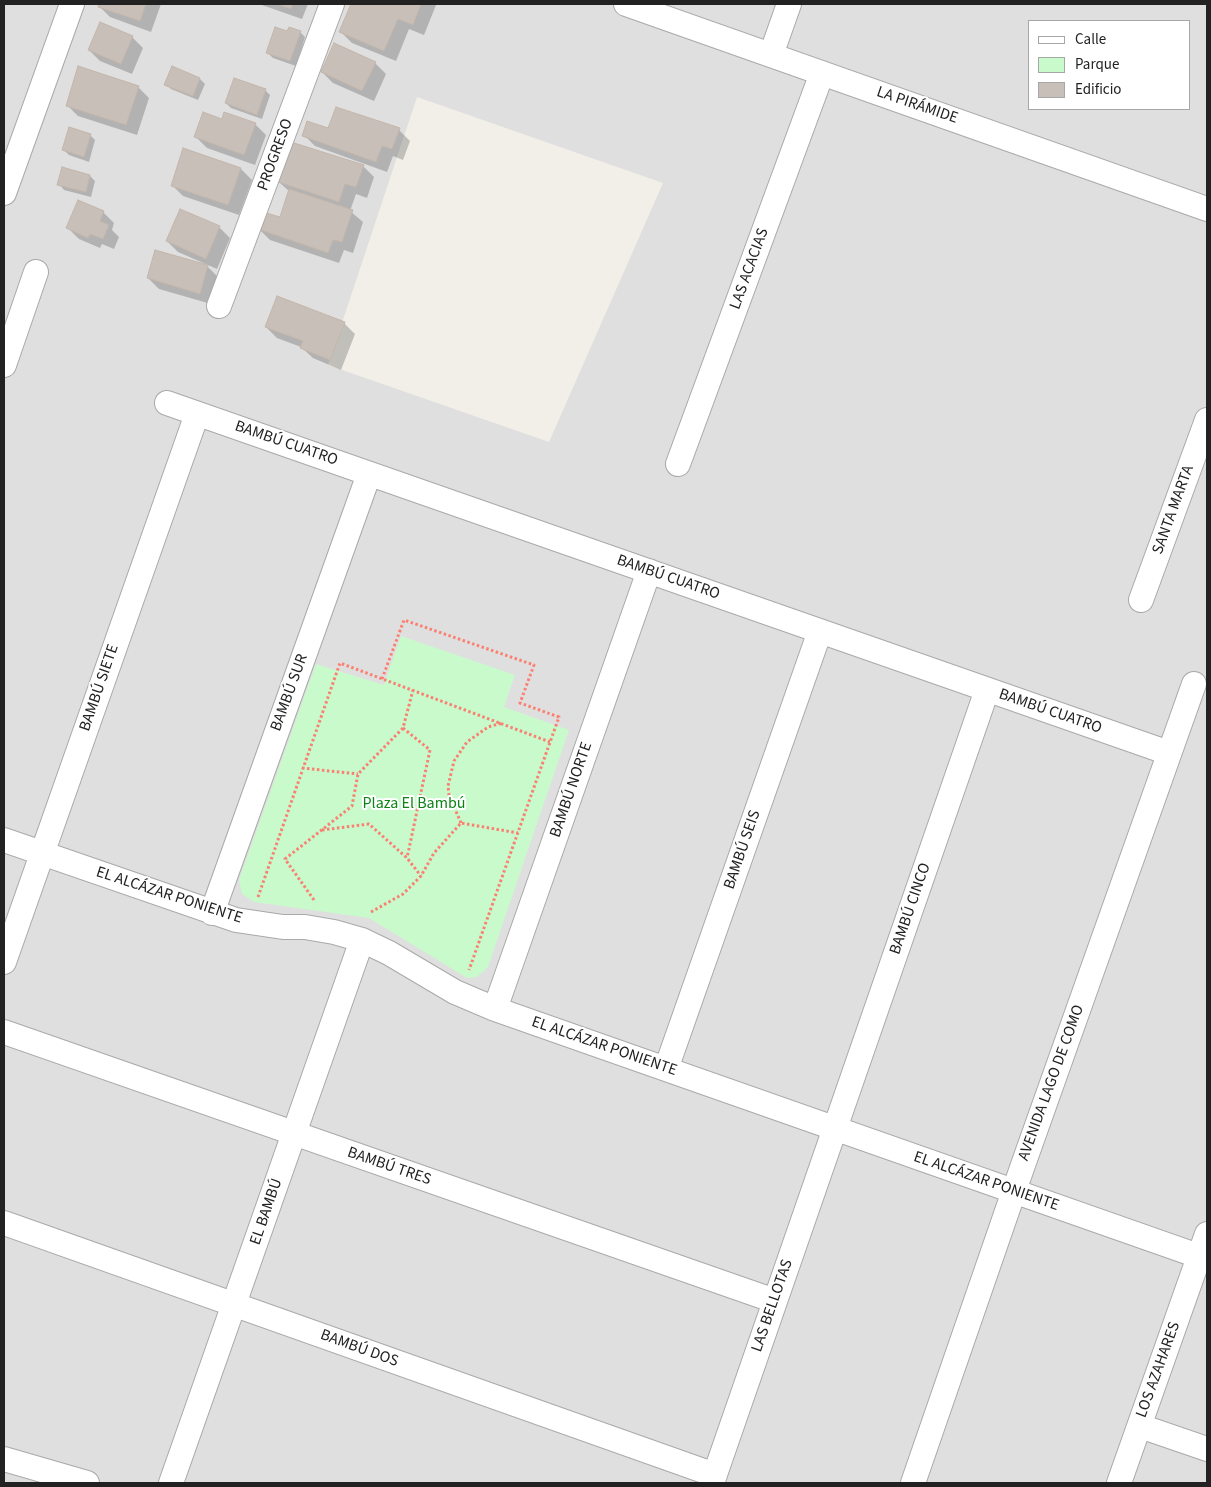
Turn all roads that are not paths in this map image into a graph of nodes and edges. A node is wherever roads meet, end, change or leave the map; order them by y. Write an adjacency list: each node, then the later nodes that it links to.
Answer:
1 (72, 4): 7 (street)
2 (332, 4): 10 (street, PROGRESO)
3 (626, 4): 5 (street, LA PIRÁMIDE)
4 (789, 4): 5 (street)
5 (771, 55): 6 (street, LA PIRÁMIDE)
6 (822, 73): 8 (street, LA PIRÁMIDE); 15 (street, LAS ACACIAS)
7 (4, 193)
8 (1207, 209)
9 (36, 272): 11 (street)
10 (219, 306)
11 (6, 352)
12 (167, 403): 13 (street, BAMBÚ CUATRO)
13 (197, 414): 16 (street, BAMBÚ CUATRO); 24 (street, BAMBÚ SIETE)
14 (1207, 420): 18 (street, SANTA MARTA)
15 (678, 464)
16 (369, 474): 17 (street, BAMBÚ CUATRO); 25 (street, BAMBÚ SUR)
17 (649, 571): 19 (street, BAMBÚ CUATRO); 28 (street, BAMBÚ NORTE)
18 (1141, 600)
19 (820, 631): 21 (street, BAMBÚ CUATRO); 30 (street, BAMBÚ SEIS)
20 (1194, 684): 22 (street, AVENIDA LAGO DE COMO)
21 (987, 690): 22 (street, BAMBÚ CUATRO); 31 (street, BAMBÚ CINCO)
22 (1169, 753): 33 (street, AVENIDA LAGO DE COMO)
23 (4, 840): 24 (street, EL ALCÁZAR PONIENTE)
24 (42, 854): 25 (street, EL ALCÁZAR PONIENTE); 27 (street, BAMBÚ SIETE)
25 (212, 913): 26 (street, EL ALCÁZAR PONIENTE)
26 (362, 940): 28 (street, EL ALCÁZAR PONIENTE); 32 (street, EL BAMBÚ)
27 (4, 962)
28 (494, 1009): 30 (street, EL ALCÁZAR PONIENTE)
29 (4, 1032): 32 (street, BAMBÚ TRES)
30 (666, 1069): 31 (street, EL ALCÁZAR PONIENTE)
31 (835, 1128): 33 (street, EL ALCÁZAR PONIENTE); 37 (street, LAS BELLOTAS)
32 (294, 1134): 37 (street, BAMBÚ TRES); 38 (street, EL BAMBÚ)
33 (1014, 1192): 36 (street, EL ALCÁZAR PONIENTE); 45 (street, AVENIDA LAGO DE COMO)
34 (4, 1222): 38 (street, BAMBÚ DOS)
35 (1207, 1234): 36 (street, LOS AZAHARES)
36 (1203, 1258): 39 (street, LOS AZAHARES)
37 (775, 1301): 42 (street, LAS BELLOTAS)
38 (234, 1304): 42 (street, BAMBÚ DOS); 44 (street, EL BAMBÚ)
39 (1140, 1426): 40 (street); 46 (street, LOS AZAHARES)
40 (1207, 1449)
41 (4, 1459): 43 (street)
42 (713, 1479)
43 (87, 1483)
44 (171, 1483)
45 (913, 1483)
46 (1119, 1483)

